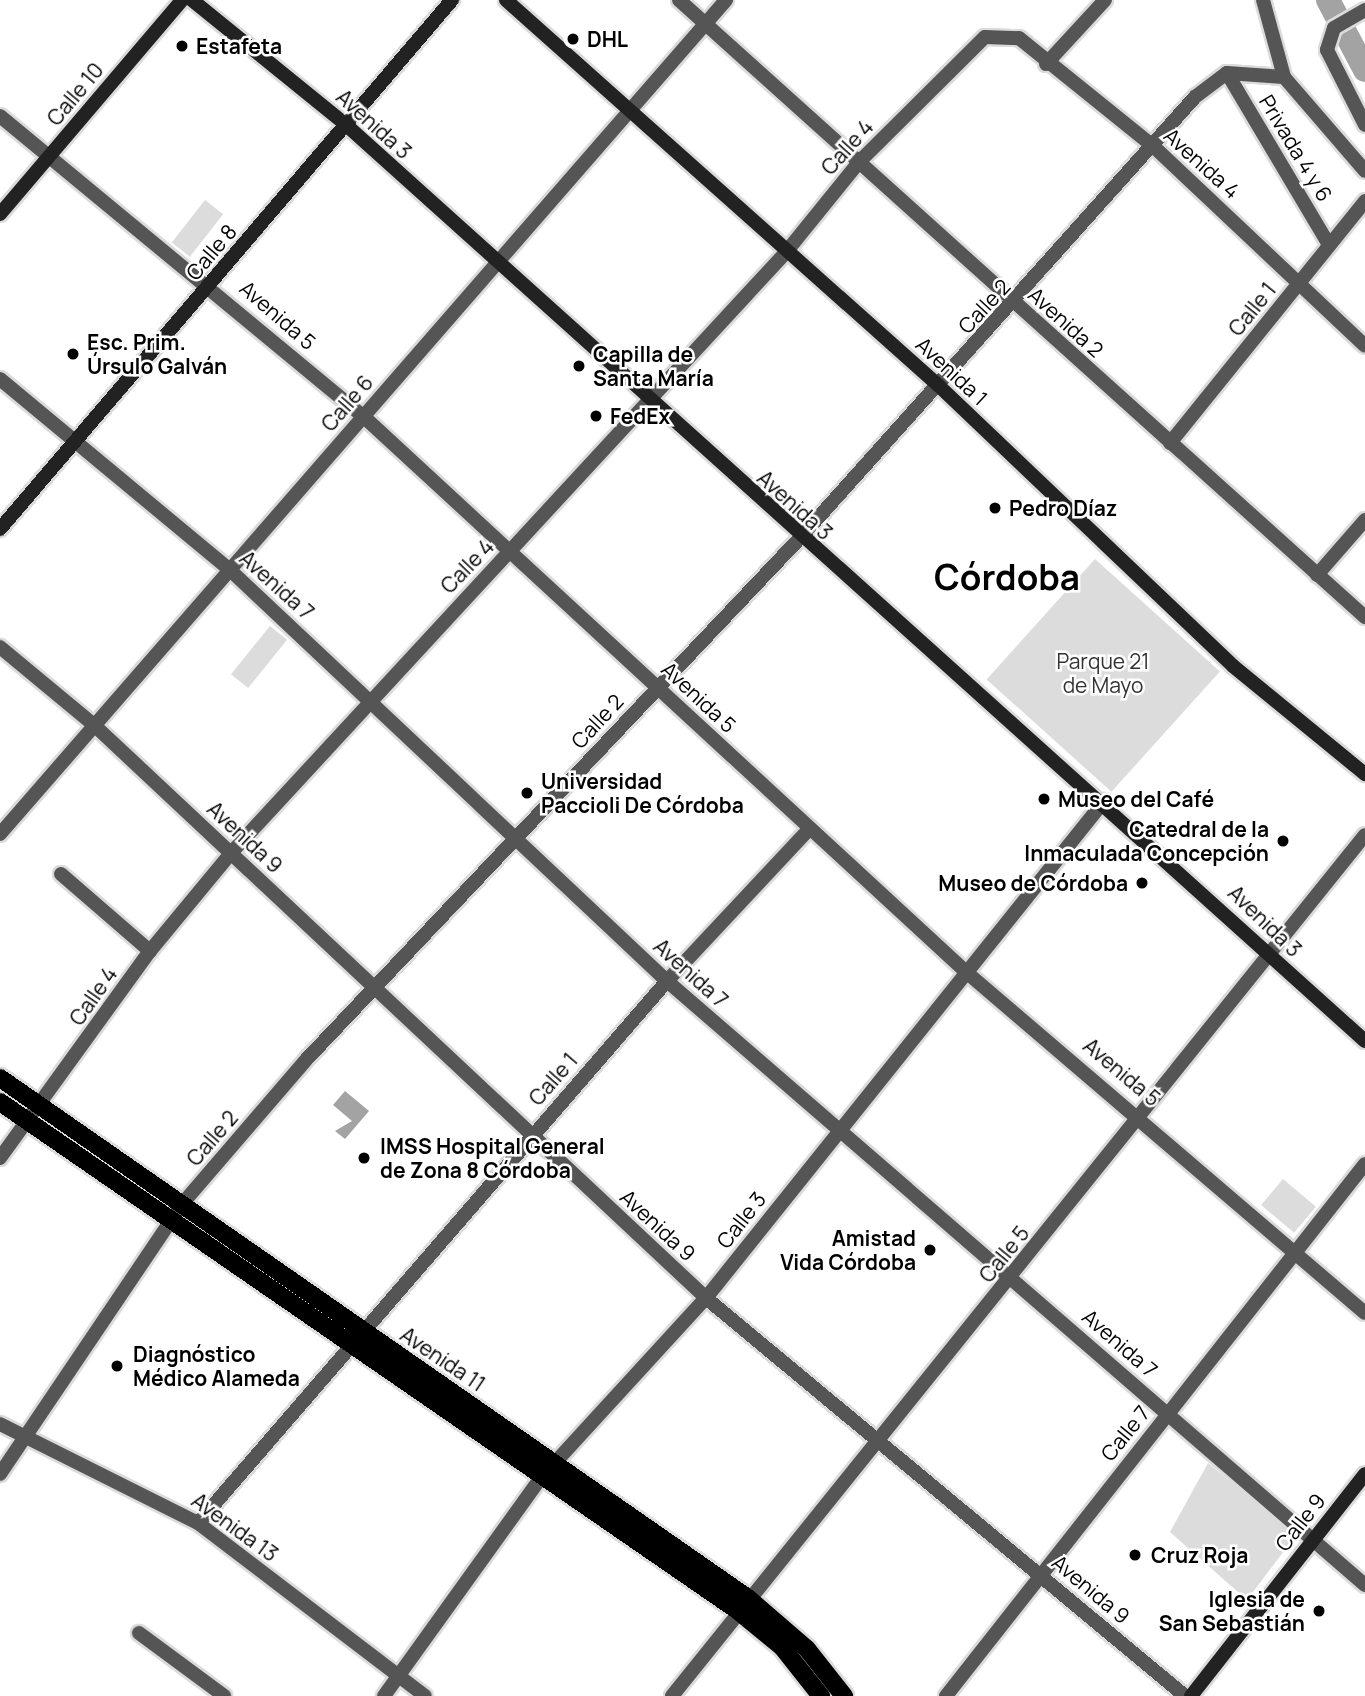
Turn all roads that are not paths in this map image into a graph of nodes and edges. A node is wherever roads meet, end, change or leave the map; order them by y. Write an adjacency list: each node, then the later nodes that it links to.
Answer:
1 (182, 0): 20 (main road, Calle 10)
2 (192, 0): 17 (main road, Avenida 3)
3 (452, 0): 17 (main road, Calle 8)
4 (506, 0): 15 (main road, Avenida 1)
5 (679, 0): 10 (street, Avenida 2)
6 (1105, 0): 12 (street)
7 (1263, 0): 14 (street)
8 (721, 5): 10 (street, Calle 6)
9 (1365, 10): 18 (street)
10 (705, 23): 15 (street, Calle 6); 21 (street, Avenida 2)
11 (997, 34): 12 (street, Avenida 4); 21 (street, Calle 4)
12 (1046, 64): 19 (street, Avenida 4)
13 (1227, 73): 14 (street); 19 (street, Calle 2); 25 (street, Privada 4 y 6)
14 (1284, 77): 22 (street)
15 (628, 111): 26 (main road, Avenida 1); 27 (street, Calle 6)
16 (0, 116): 20 (street, Avenida 5)
17 (344, 123): 27 (main road, Avenida 3); 28 (main road, Calle 8)
18 (1365, 125)
19 (1153, 146): 29 (street, Avenida 4); 30 (street, Calle 2)
20 (50, 157): 24 (main road, Calle 10); 28 (street, Avenida 5)
21 (860, 162): 26 (street, Calle 4); 30 (street, Avenida 2)
22 (1365, 171)
23 (1365, 201): 25 (street, Calle 1)
24 (0, 215)
25 (1329, 245): 29 (street, Calle 1)
26 (787, 251): 33 (main road, Avenida 1); 34 (street, Calle 4)
27 (496, 264): 34 (main road, Avenida 3); 35 (street, Calle 6)
28 (211, 285): 35 (street, Avenida 5); 36 (main road, Calle 8)
29 (1297, 287): 31 (street, Avenida 4); 37 (street, Calle 1)
30 (1014, 305): 33 (street, Calle 2); 37 (street, Avenida 2)
31 (1365, 346)
32 (0, 379): 36 (street, Avenida 7)
33 (937, 385): 40 (street, Calle 2); 49 (main road, Avenida 1)
34 (646, 398): 40 (main road, Avenida 3); 41 (street, Calle 4)
35 (363, 416): 41 (street, Avenida 5); 42 (street, Calle 6)
36 (74, 443): 39 (main road, Calle 8); 42 (street, Avenida 7)
37 (1170, 443): 43 (street, Avenida 2)
38 (1365, 520): 43 (street)
39 (0, 529)
40 (800, 538): 46 (street, Calle 2); 50 (main road, Avenida 3)
41 (510, 552): 46 (street, Avenida 5); 47 (street, Calle 4)
42 (229, 569): 47 (street, Avenida 7); 48 (street, Calle 6)
43 (1317, 575): 44 (street, Avenida 2)
44 (1365, 617)
45 (0, 647): 48 (street, Avenida 9)
46 (657, 687): 51 (street, Avenida 5); 54 (street, Calle 2)
47 (369, 698): 54 (street, Avenida 7); 55 (street, Calle 4)
48 (94, 725): 52 (street, Calle 6); 55 (street, Avenida 9)
49 (1365, 774)
50 (1104, 800): 58 (main road, Avenida 3); 59 (street, Calle 3)
51 (810, 828): 59 (street, Avenida 5); 60 (street, Calle 1)
52 (0, 834)
53 (1365, 835): 58 (street, Calle 5)
54 (515, 838): 60 (street, Avenida 7); 61 (street, Calle 2)
55 (231, 853): 57 (street, Calle 4); 61 (street, Avenida 9)
56 (61, 874): 57 (street)
57 (150, 951): 65 (street, Calle 4)
58 (1268, 956): 62 (main road, Avenida 3); 66 (street, Calle 5)
59 (965, 971): 66 (street, Avenida 5); 68 (street, Calle 3)
60 (667, 981): 68 (street, Avenida 7); 69 (street, Calle 1)
61 (375, 988): 69 (street, Avenida 9); 72 (street, Calle 2)
62 (1365, 1041)
63 (0, 1078): 65 (main road, Avenida 11)
64 (0, 1102): 67 (main road, Avenida 11)
65 (42, 1106): 67 (street, Calle 4); 72 (main road, Avenida 11)
66 (1142, 1116): 74 (street, Avenida 5); 75 (street, Calle 5)
67 (29, 1123): 70 (street, Calle 4); 73 (main road, Avenida 11)
68 (838, 1130): 75 (street, Avenida 7); 76 (street, Calle 3)
69 (531, 1136): 76 (street, Avenida 9); 78 (street, Calle 1)
70 (0, 1158)
71 (1365, 1164): 74 (street, Calle 7)
72 (183, 1203): 73 (street, Calle 2); 78 (main road, Avenida 11)
73 (172, 1221): 79 (main road, Avenida 11); 82 (street, Calle 2)
74 (1296, 1251): 77 (street, Avenida 5); 80 (street, Calle 7)
75 (1013, 1277): 80 (street, Avenida 7); 83 (street, Calle 5)
76 (706, 1298): 83 (street, Avenida 9); 84 (street, Calle 3)
77 (1365, 1313)
78 (361, 1330): 79 (street, Calle 1); 84 (main road, Avenida 11)
79 (347, 1347): 87 (main road, Avenida 11); 88 (street, Calle 1)
80 (1168, 1413): 89 (street, Avenida 7); 90 (street, Calle 7)
81 (0, 1424): 82 (street, Avenida 13)
82 (26, 1435): 85 (street, Calle 2); 88 (street, Avenida 13)
83 (878, 1441): 90 (street, Avenida 9); 92 (street, Calle 5)
84 (556, 1462): 87 (street, Calle 3); 92 (main road, Avenida 11)
85 (0, 1474)
86 (1365, 1474): 89 (main road, Calle 9)
87 (540, 1480): 92 (main road, Avenida 11); 94 (street, Calle 3)
88 (198, 1523): 94 (street, Avenida 13)
89 (1314, 1537): 91 (street, Avenida 7); 103 (main road, Calle 9)
90 (1040, 1574): 101 (street, Calle 7); 102 (street, Avenida 9)
91 (1365, 1585)
92 (743, 1604): 98 (street, Calle 5); 99 (main road, Avenida 11); 100 (main road, Avenida 11)
93 (139, 1633): 95 (street)
94 (398, 1676): 96 (street, Calle 3); 97 (street, Avenida 13)
95 (224, 1696)
96 (384, 1696)
97 (425, 1696)
98 (672, 1696)
99 (821, 1696)
100 (844, 1696)
101 (946, 1696)
102 (1185, 1696)
103 (1191, 1696)

